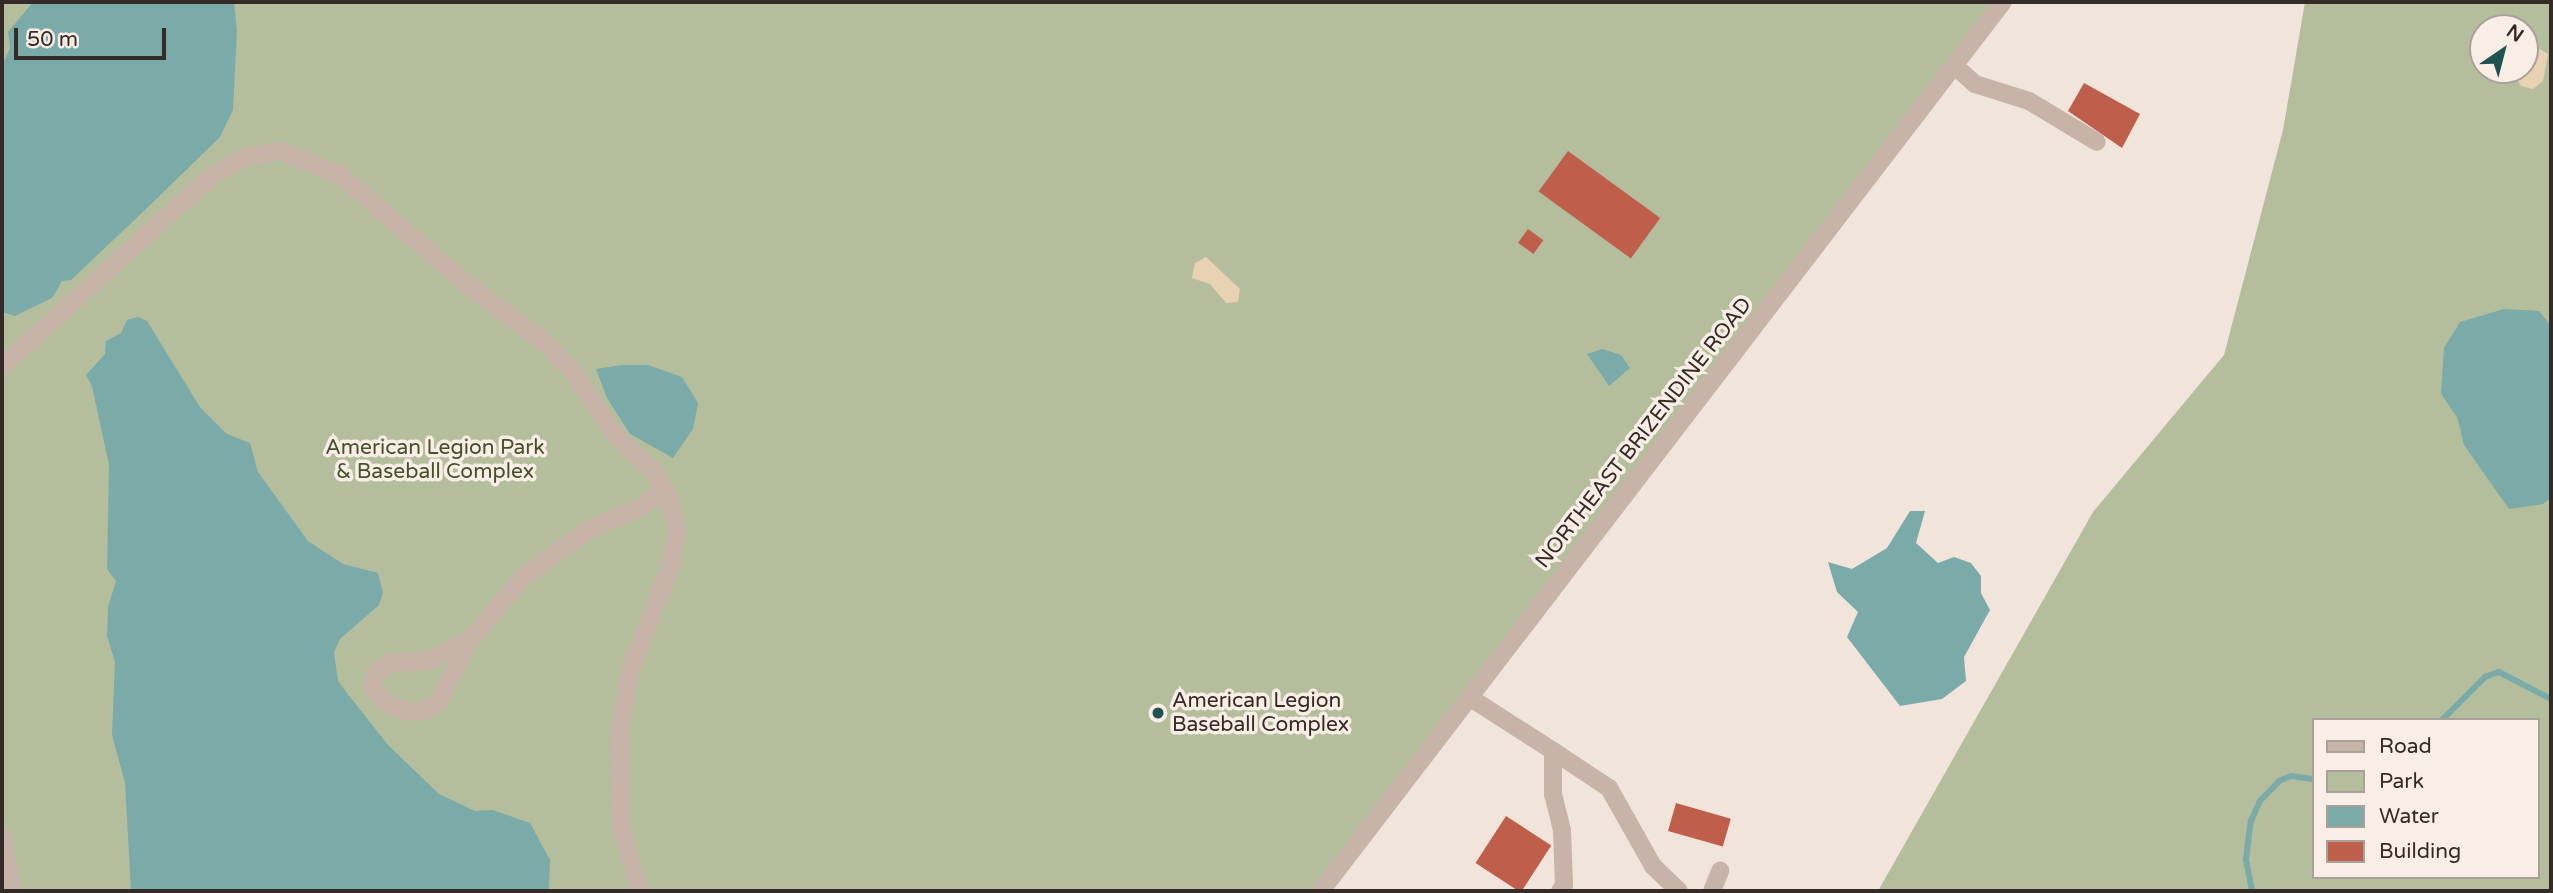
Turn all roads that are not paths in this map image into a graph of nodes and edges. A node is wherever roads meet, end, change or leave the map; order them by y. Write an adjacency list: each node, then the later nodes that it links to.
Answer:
1 (2004, 2): 2 (street, NORTHEAST BRIZENDINE ROAD)
2 (1956, 67): 3 (street); 7 (street, NORTHEAST BRIZENDINE ROAD)
3 (2097, 142)
4 (2, 366): 5 (street)
5 (664, 489): 6 (street); 12 (street)
6 (470, 640): 6 (street)
7 (1469, 697): 8 (street); 13 (street, NORTHEAST BRIZENDINE ROAD)
8 (1553, 751): 14 (street); 15 (street)
9 (2, 837): 11 (street)
10 (1720, 871): 16 (street)
11 (13, 891)
12 (640, 891)
13 (1321, 891)
14 (1560, 891)
15 (1679, 891)
16 (1712, 891)

